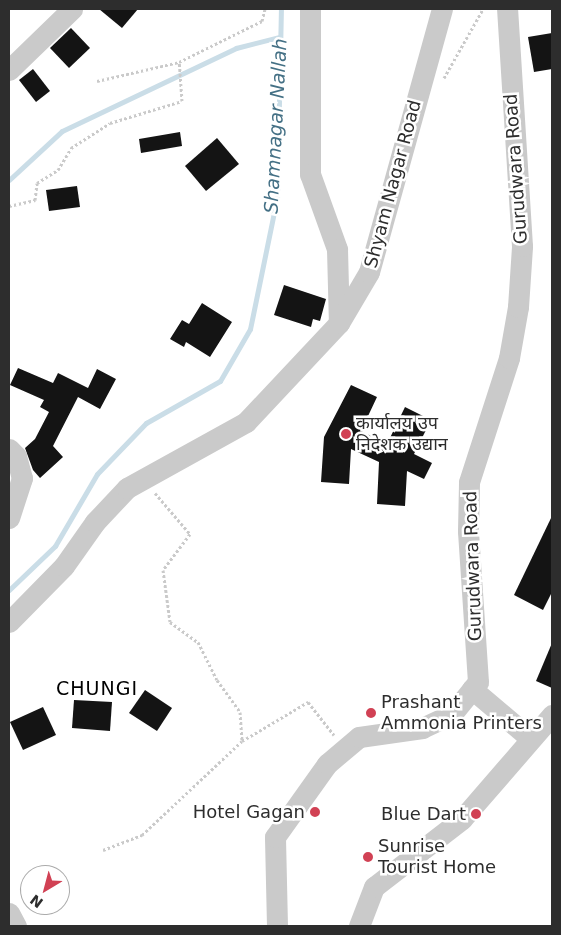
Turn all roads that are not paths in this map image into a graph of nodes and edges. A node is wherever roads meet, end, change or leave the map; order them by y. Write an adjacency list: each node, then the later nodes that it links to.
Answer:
1 (72, 9): 5 (street)
2 (310, 9): 6 (street)
3 (442, 9): 6 (street, Shyam Nagar Road)
4 (507, 9): 10 (street, Gurudwara Road)
5 (9, 70)
6 (339, 323): 9 (street, Shyam Nagar Road)
7 (9, 449): 8 (street)
8 (9, 518)
9 (9, 622)
10 (472, 689): 12 (street); 15 (street, Gurudwara Road)
11 (552, 715): 12 (street)
12 (531, 739): 16 (street)
13 (9, 913): 14 (street)
14 (16, 926)
15 (277, 926)
16 (359, 926)

